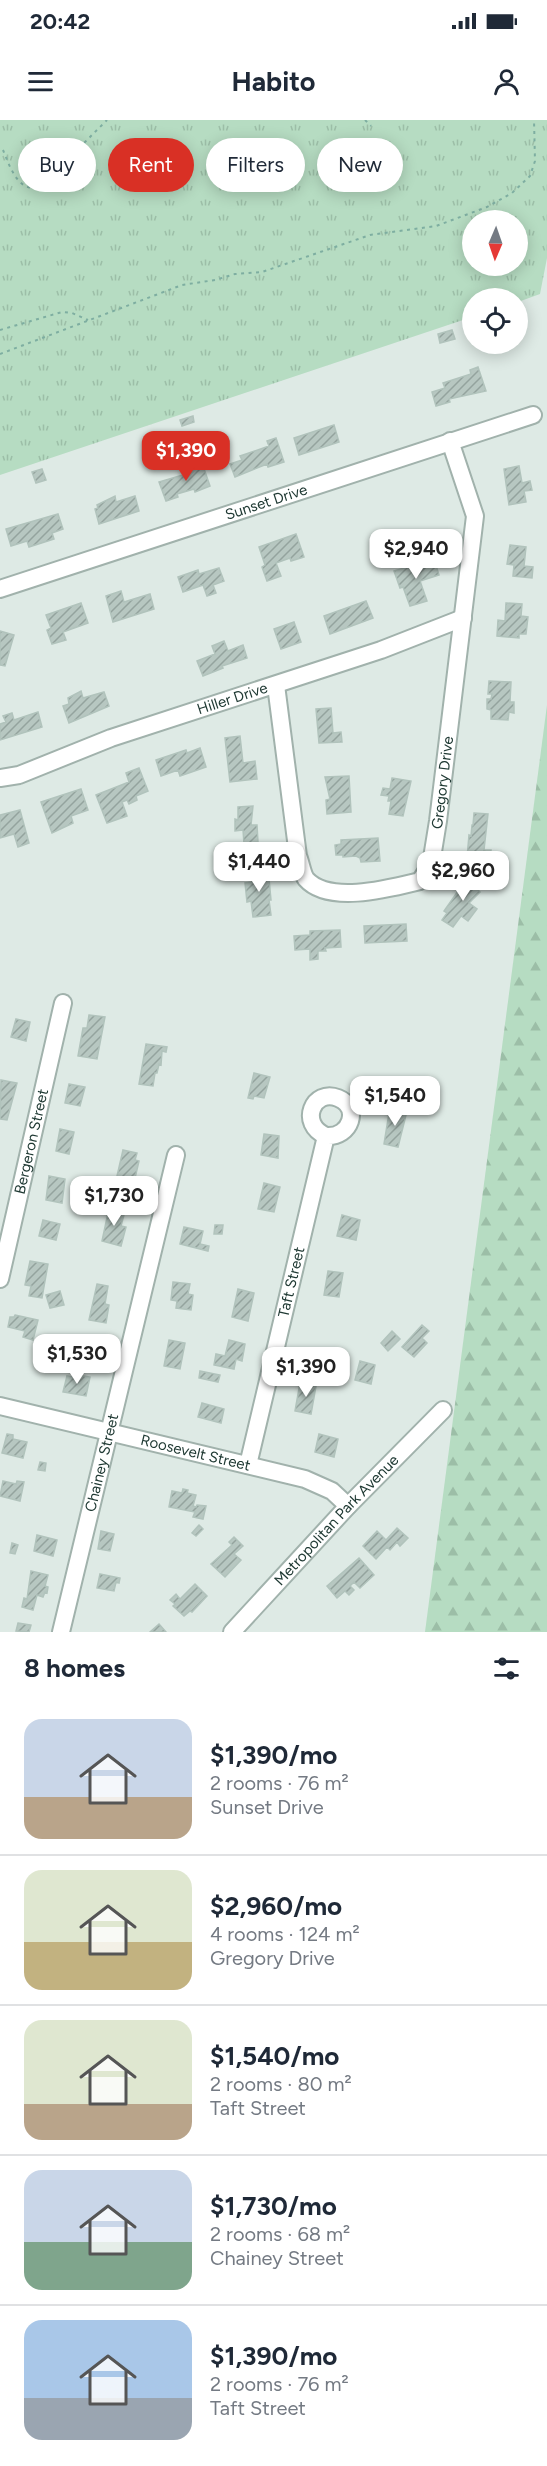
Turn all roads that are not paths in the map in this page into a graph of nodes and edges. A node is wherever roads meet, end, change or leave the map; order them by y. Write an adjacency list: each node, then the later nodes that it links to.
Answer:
1 (533, 415): 2 (street, Sunset Drive)
2 (450, 441): 3 (street, Sunset Drive); 4 (street, Gregory Drive)
3 (0, 589)
4 (463, 618): 5 (street, Hiller Drive); 5 (street, Gregory Drive)
5 (276, 685): 6 (street, Hiller Drive)
6 (0, 778)
7 (63, 1003): 10 (street, Bergeron Street)
8 (326, 1136): 14 (street, Taft Street)
9 (176, 1155): 13 (street, Chainey Street)
10 (0, 1279)
11 (0, 1406): 13 (street, Roosevelt Street)
12 (443, 1410): 15 (street, Metropolitan Park Avenue)
13 (109, 1432): 14 (street, Roosevelt Street); 16 (street, Chainey Street)
14 (248, 1465): 15 (street, Roosevelt Street)
15 (348, 1506): 17 (street, Metropolitan Park Avenue)
16 (61, 1632)
17 (232, 1632)

